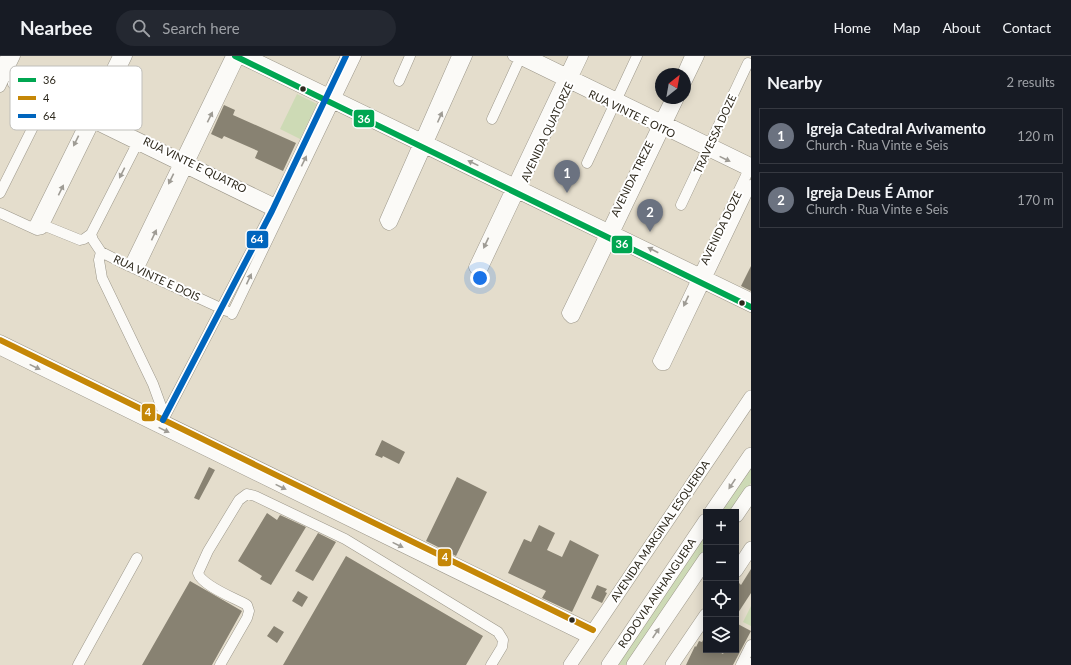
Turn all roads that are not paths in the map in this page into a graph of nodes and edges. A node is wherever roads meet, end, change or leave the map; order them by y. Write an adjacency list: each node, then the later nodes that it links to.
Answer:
1 (6, 56): 24 (street)
2 (15, 56): 24 (street)
3 (118, 56): 20 (street)
4 (127, 56): 21 (street)
5 (236, 56): 27 (street); 40 (street)
6 (251, 56): 27 (street)
7 (346, 56): 27 (street)
8 (356, 56): 27 (street)
9 (410, 56): 26 (street)
10 (457, 56): 37 (street)
11 (467, 56): 37 (street, one-way to 11)
12 (532, 56): 25 (street, RUA VINTE E OITO)
13 (574, 56): 25 (street, AVENIDA QUATORZE)
14 (583, 56): 25 (street, AVENIDA QUATORZE)
15 (637, 56): 28 (street)
16 (690, 56): 22 (street)
17 (698, 56): 23 (street)
18 (518, 57): 25 (street, RUA VINTE E OITO); 31 (street)
19 (748, 63): 38 (street, TRAVESSA DOZE)
20 (114, 66)
21 (121, 66)
22 (685, 68)
23 (691, 72)
24 (2, 76)
25 (568, 78): 28 (street, RUA VINTE E OITO); 43 (street, AVENIDA QUATORZE)
26 (398, 81)
27 (331, 98): 37 (street); 47 (street)
28 (616, 101): 32 (street, RUA VINTE E OITO); 39 (street)
29 (669, 104): 32 (street, AVENIDA TREZE)
30 (675, 104): 32 (street, AVENIDA TREZE)
31 (492, 119)
32 (663, 124): 38 (street, RUA VINTE E OITO); 51 (street, AVENIDA TREZE)
33 (31, 130): 44 (street)
34 (86, 130): 50 (street)
35 (113, 130): 36 (street, RUA VINTE E QUATRO)
36 (138, 142): 40 (street, RUA VINTE E QUATRO); 52 (street, one-way to 52)
37 (423, 143): 37 (street); 43 (street)
38 (709, 147): 41 (street, RUA VINTE E OITO); 46 (street, TRAVESSA DOZE)
39 (587, 163)
40 (183, 164): 47 (street, RUA VINTE E QUATRO); 54 (street)
41 (750, 168): 55 (street, AVENIDA DOZE)
42 (751, 185): 55 (street, AVENIDA DOZE)
43 (516, 188): 49 (street, AVENIDA QUATORZE); 51 (street)
44 (0, 192)
45 (0, 205): 50 (street)
46 (681, 205)
47 (277, 209): 58 (street); 59 (street, one-way to 47)
48 (0, 213): 50 (street)
49 (499, 225)
50 (38, 226): 52 (street)
51 (610, 233): 51 (street, AVENIDA TREZE); 55 (street)
52 (87, 237): 53 (street, RUA VINTE E DOIS)
53 (101, 252): 54 (street, RUA VINTE E DOIS); 65 (street)
54 (133, 268): 58 (street, RUA VINTE E DOIS)
55 (702, 279): 56 (street); 57 (street); 61 (street, AVENIDA DOZE)
56 (751, 298)
57 (751, 307)
58 (222, 308): 59 (street, RUA VINTE E DOIS); 60 (street)
59 (232, 314): 60 (street)
60 (214, 323): 65 (street)
61 (674, 336)
62 (0, 340): 65 (street)
63 (0, 350): 76 (street, one-way to 76)
64 (751, 397): 76 (main road, AVENIDA MARGINAL ESQUERDA)
65 (164, 419): 76 (street)
66 (751, 455): 68 (highway, one-way to 68)
67 (751, 493): 69 (highway)
68 (714, 509)
69 (739, 511)
70 (703, 525): 82 (highway, RODOVIA ANHANGUERA)
71 (751, 548): 74 (main road)
72 (137, 558): 78 (street)
73 (703, 563): 83 (highway, RODOVIA ANHANGUERA, one-way to 73)
74 (739, 566)
75 (705, 617): 84 (main road)
76 (590, 634): 81 (main road, AVENIDA MARGINAL ESQUERDA)
77 (751, 645): 85 (street)
78 (78, 665)
79 (220, 665): 80 (street)
80 (491, 665)
81 (570, 665)
82 (609, 665)
83 (634, 665)
84 (672, 665)
85 (741, 665)

